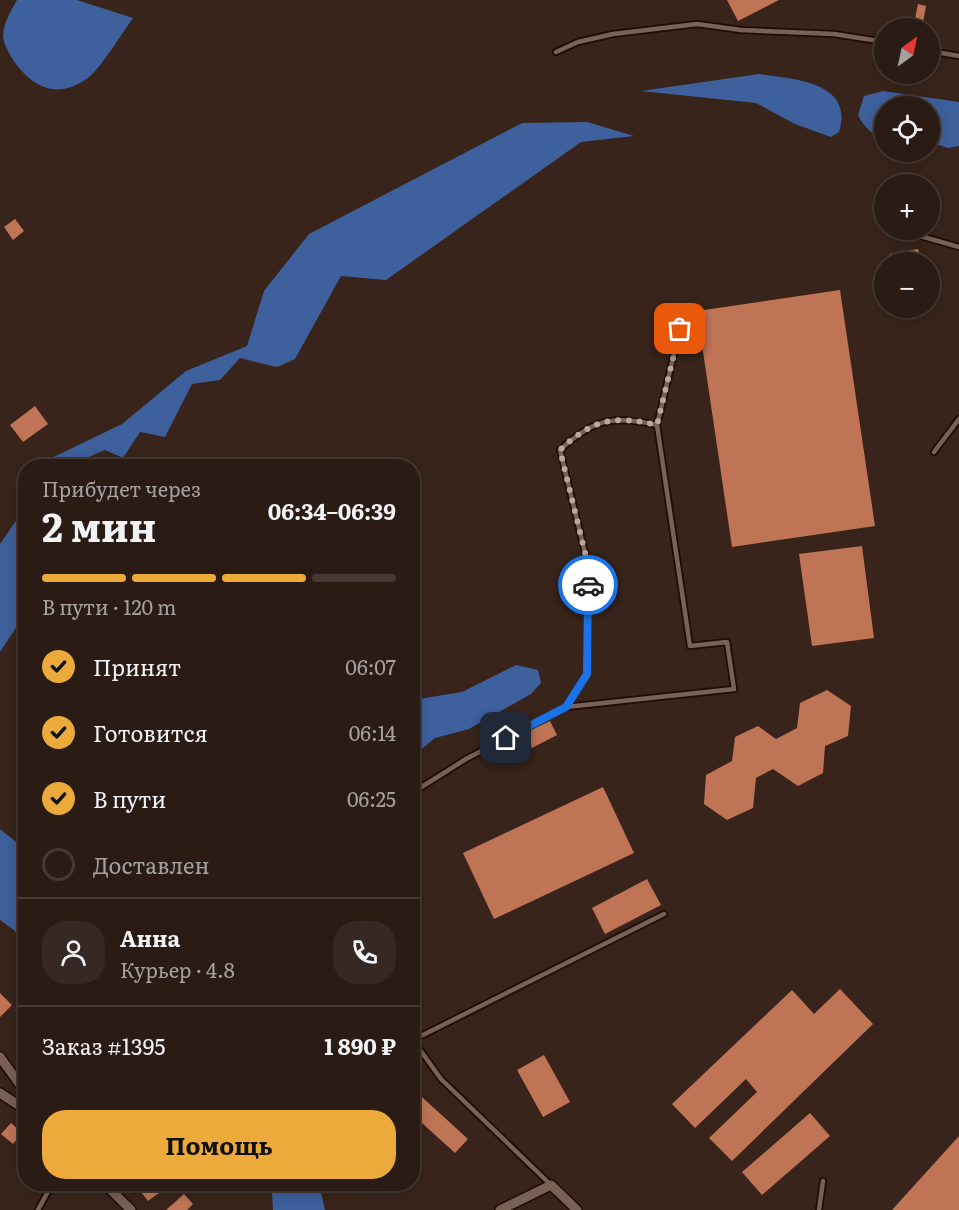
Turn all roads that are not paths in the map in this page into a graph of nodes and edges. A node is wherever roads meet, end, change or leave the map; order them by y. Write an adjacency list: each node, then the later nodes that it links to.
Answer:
1 (874, 40): 2 (lane)
2 (556, 52)
3 (940, 53): 4 (lane)
4 (959, 56)
5 (934, 240): 6 (lane)
6 (959, 247)
7 (680, 329): 9 (lane)
8 (959, 419): 10 (lane)
9 (657, 425): 11 (lane); 11 (lane)
10 (934, 452)
11 (566, 707): 12 (lane)
12 (420, 788)
13 (664, 914): 14 (lane)
14 (420, 1036)
15 (420, 1050): 21 (lane)
16 (0, 1057): 17 (street)
17 (18, 1082)
18 (0, 1093): 19 (street)
19 (18, 1105)
20 (823, 1181): 28 (lane)
21 (551, 1185): 26 (street); 27 (street)
22 (48, 1191): 24 (lane)
23 (112, 1191): 25 (street)
24 (38, 1210)
25 (131, 1210)
26 (500, 1210)
27 (577, 1210)
28 (819, 1210)

